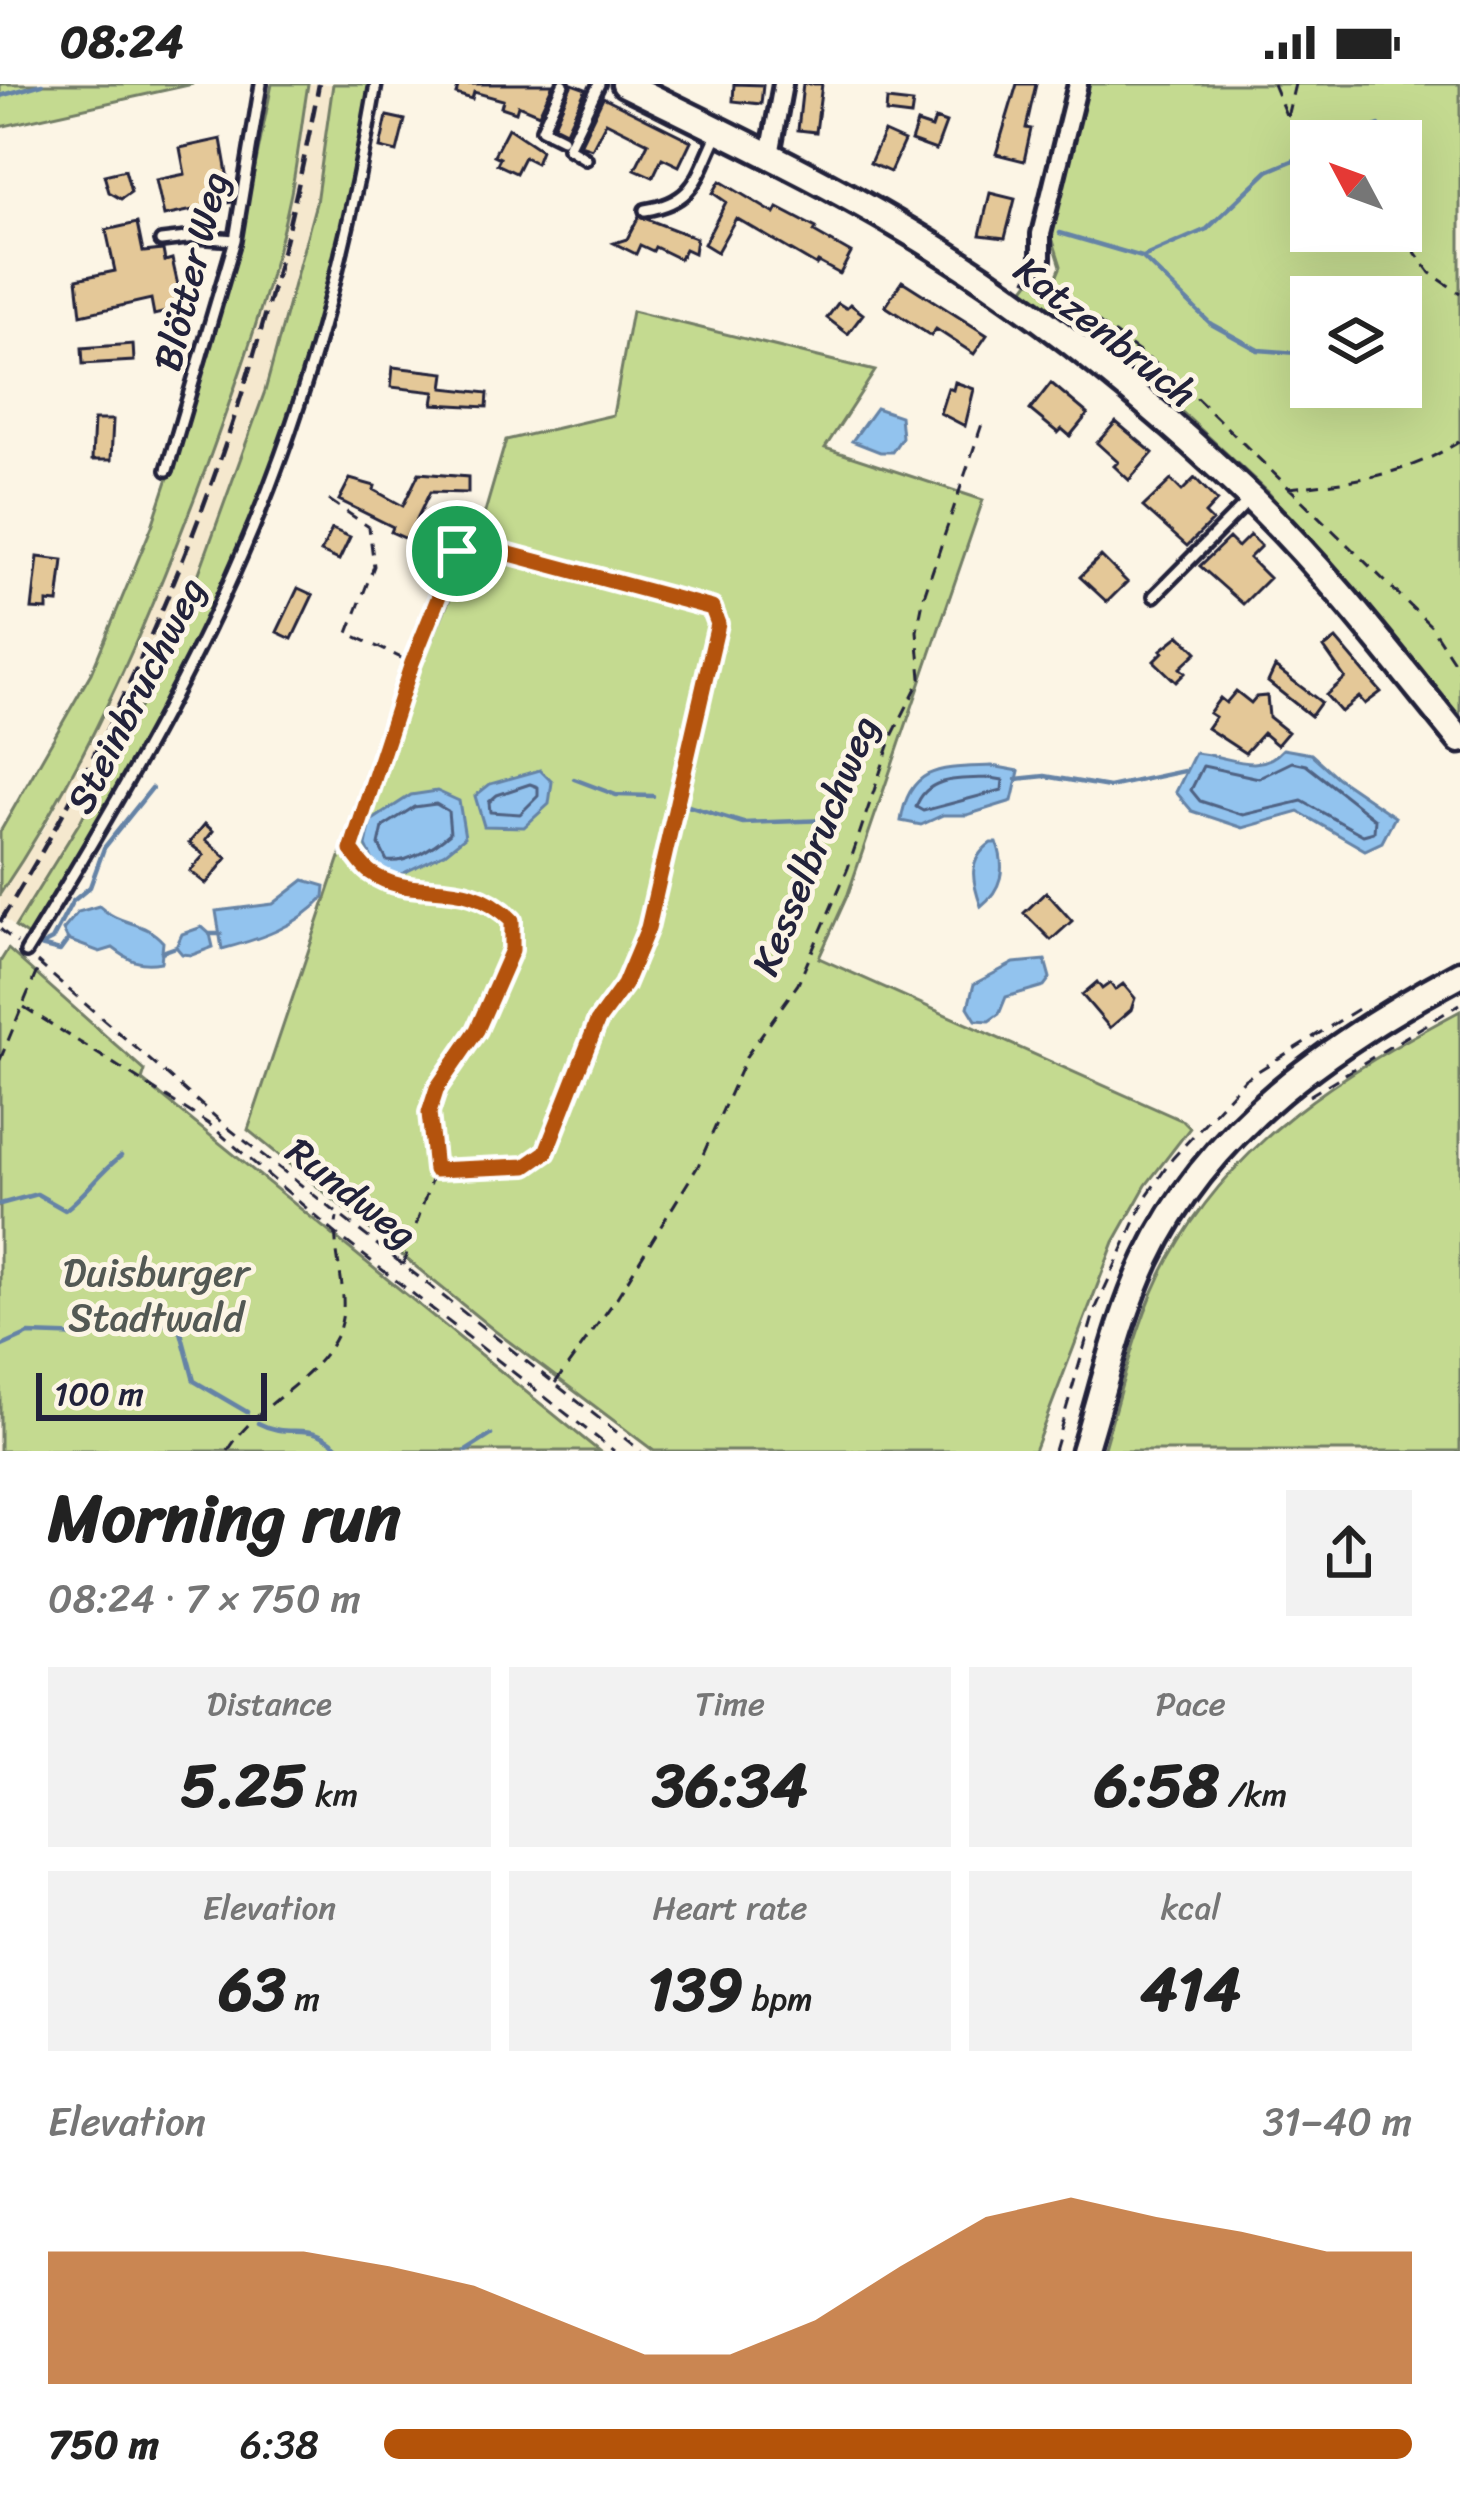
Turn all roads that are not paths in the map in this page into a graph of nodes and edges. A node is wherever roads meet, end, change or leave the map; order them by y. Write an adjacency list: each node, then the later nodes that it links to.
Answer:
1 (261, 84): 13 (lane, Blötter Weg)
2 (376, 84): 20 (lane, Steinbruchweg)
3 (563, 84): 9 (lane)
4 (599, 84): 11 (lane)
5 (625, 84): 8 (street, Katzenbruch)
6 (783, 84): 10 (street)
7 (1078, 84): 15 (street)
8 (719, 130): 10 (street, Katzenbruch); 12 (lane)
9 (562, 139)
10 (770, 155): 17 (street, Katzenbruch)
11 (586, 159)
12 (645, 210)
13 (236, 240): 14 (lane); 16 (lane, Blötter Weg)
14 (161, 242)
15 (1041, 260)
16 (166, 470)
17 (1251, 498): 18 (lane); 19 (street, Katzenbruch)
18 (1154, 596)
19 (1460, 740)
20 (26, 952)
21 (1460, 974): 22 (street)
22 (1084, 1451)

